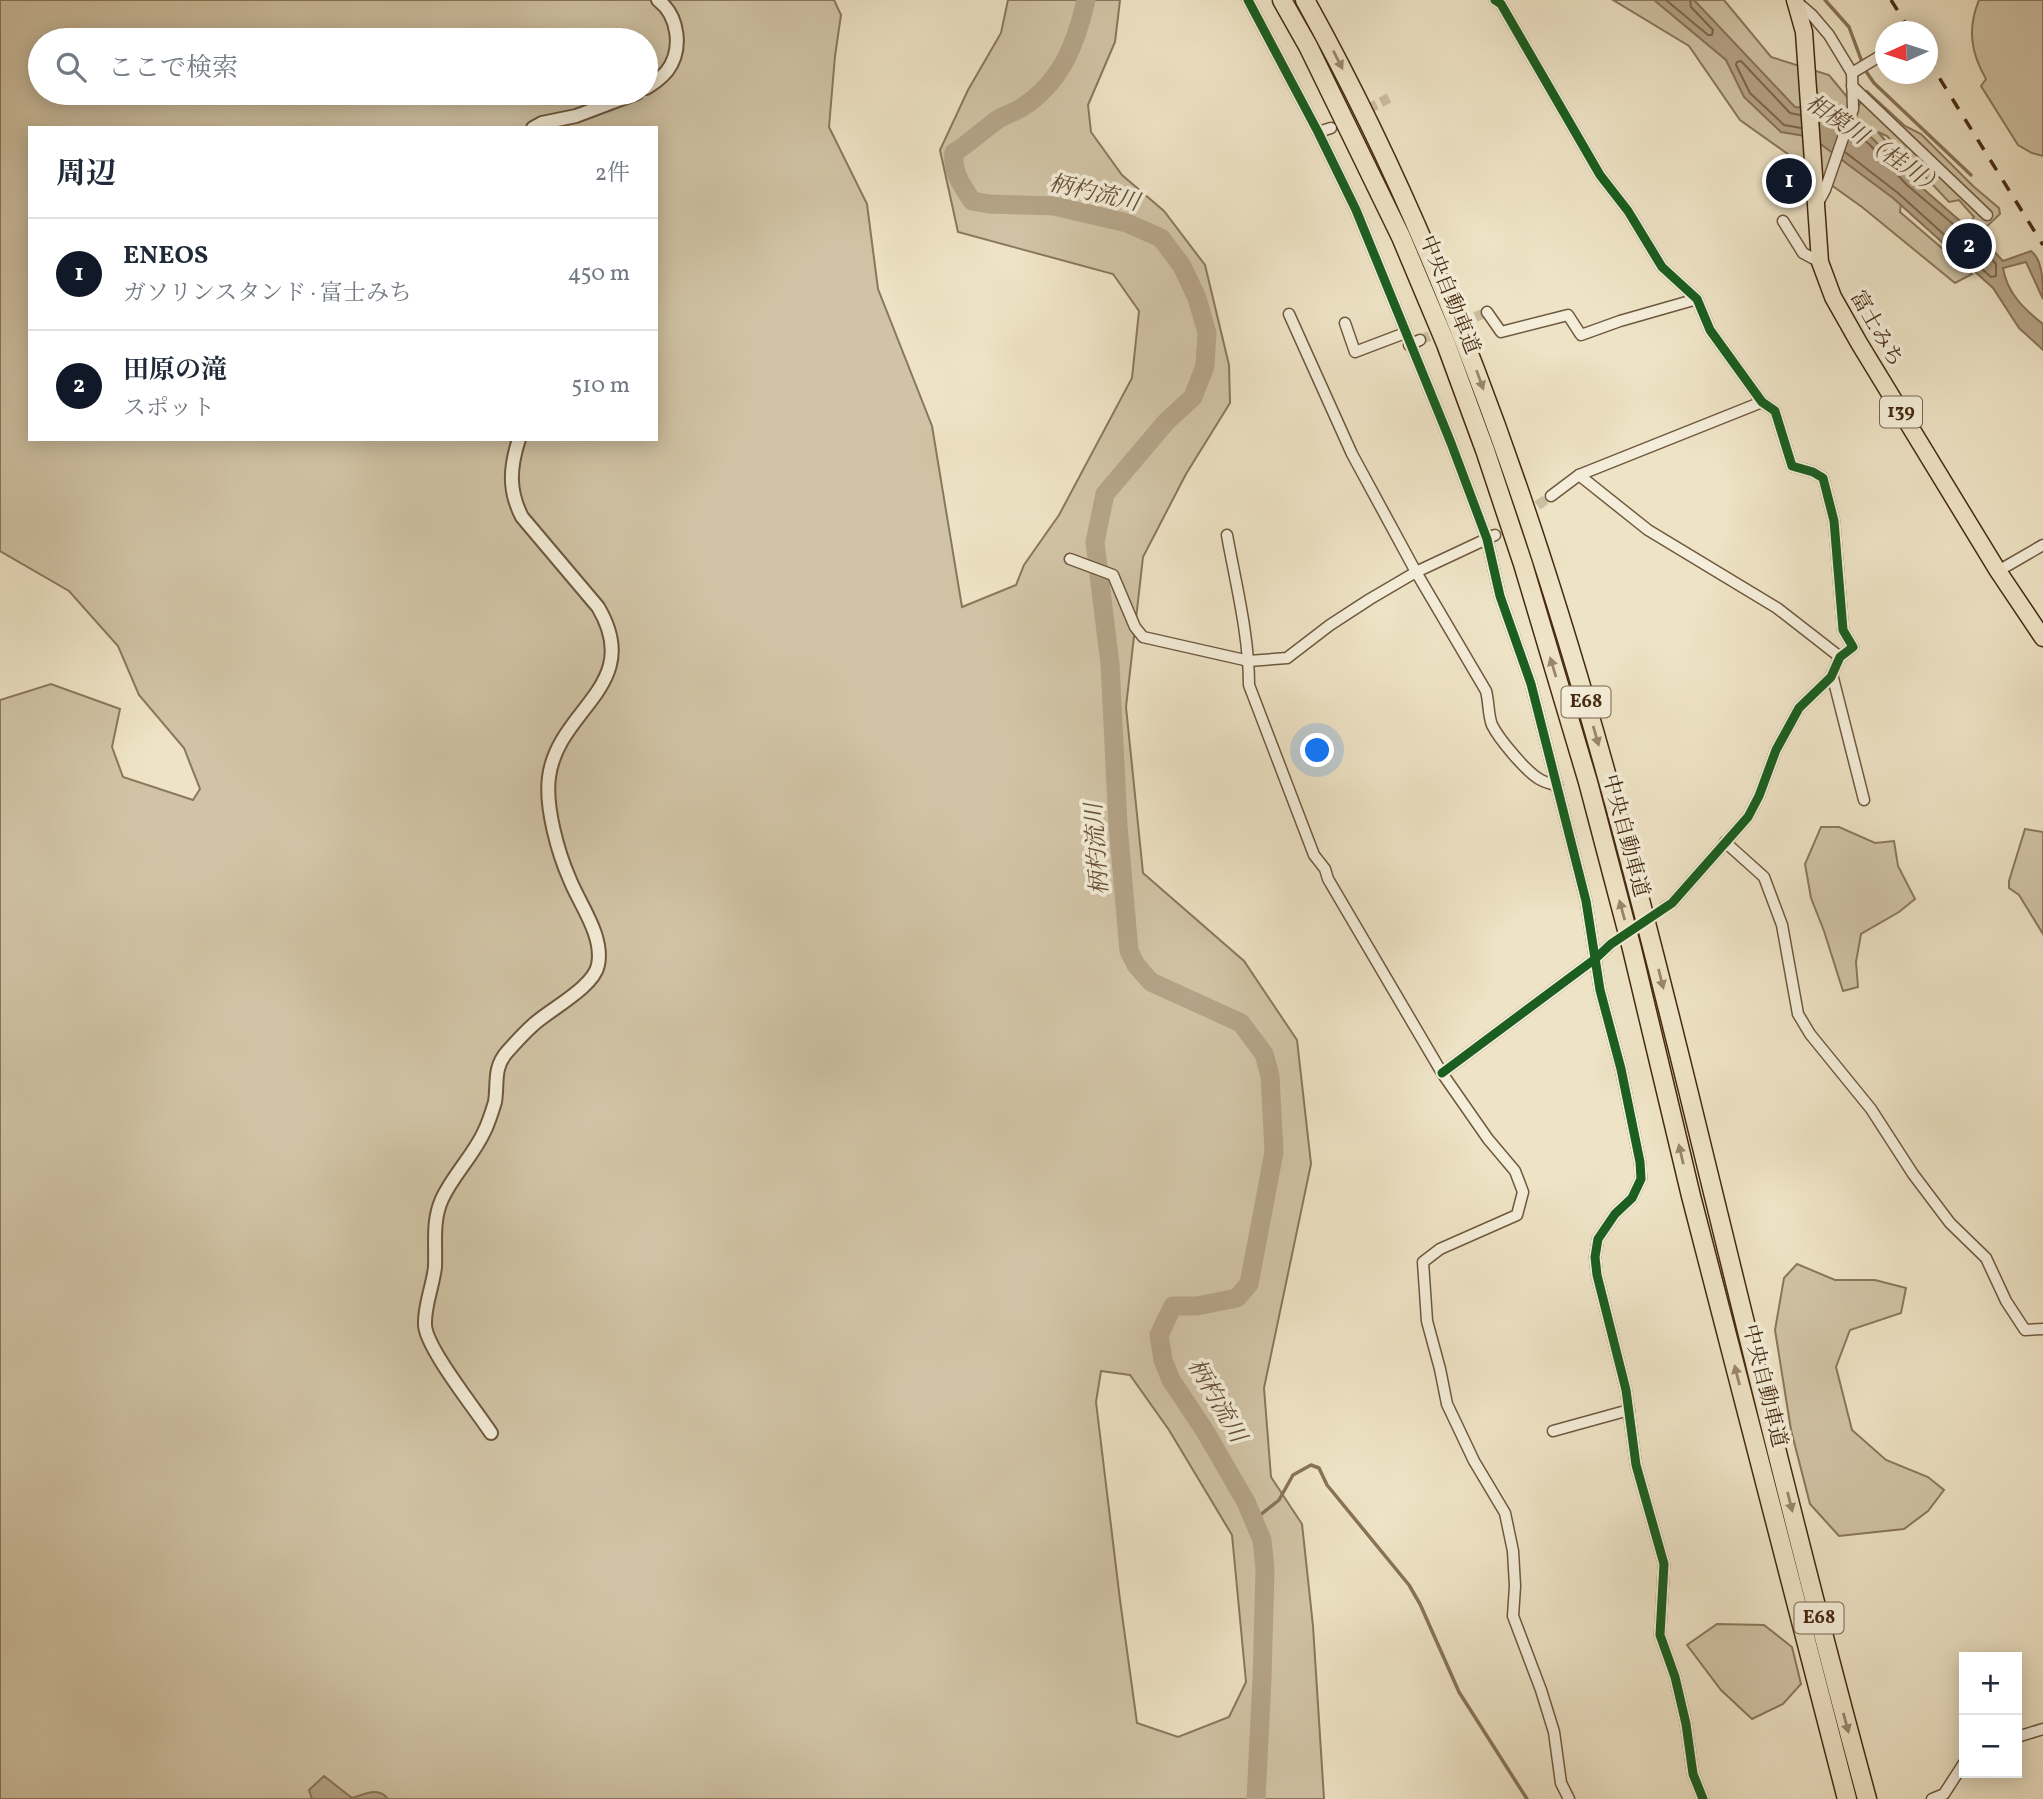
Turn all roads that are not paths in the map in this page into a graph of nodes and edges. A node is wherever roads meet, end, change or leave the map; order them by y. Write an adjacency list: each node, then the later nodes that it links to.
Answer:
1 (658, 0): 9 (street)
2 (1248, 0): 14 (street)
3 (1282, 0): 56 (highway, 中央自動車道 / E68, one-way to 3)
4 (1306, 0): 57 (highway, 中央自動車道 / E68, one-way to 57)
5 (1495, 0): 19 (street)
6 (1795, 0): 8 (street); 15 (highway, 富士みち / 139)
7 (1875, 59): 8 (street)
8 (1859, 69): 10 (street)
9 (658, 78)
10 (1852, 86): 15 (street); 16 (street)
11 (606, 105): 12 (street)
12 (537, 126)
13 (1331, 128): 14 (street)
14 (1318, 132): 23 (street)
15 (1816, 206): 18 (highway, 富士みち / 139)
16 (1987, 215)
17 (1783, 221): 18 (street)
18 (1819, 262): 34 (highway, 富士みち / 139)
19 (1697, 299): 20 (street); 26 (street)
20 (1487, 312)
21 (1289, 314): 35 (street)
22 (1345, 323): 23 (street)
23 (1405, 333): 25 (street)
24 (1420, 340): 25 (street)
25 (1409, 345): 31 (street)
26 (1762, 402): 28 (street); 37 (street)
27 (519, 441): 50 (street)
28 (1579, 475): 29 (street); 37 (street)
29 (1551, 496)
30 (1227, 535): 38 (street)
31 (1491, 537): 35 (street); 40 (street)
32 (2043, 545): 34 (street)
33 (1070, 559): 38 (street)
34 (1998, 571): 36 (highway, 富士みち / 139)
35 (1416, 572): 38 (street); 40 (street)
36 (2043, 638)
37 (1840, 657): 39 (street)
38 (1249, 661): 46 (street)
39 (1832, 674): 41 (street); 42 (street)
40 (1557, 785): 45 (street)
41 (1864, 800)
42 (1725, 842): 43 (street); 47 (street)
43 (1664, 908)
44 (1611, 944): 45 (street)
45 (1595, 959): 46 (street); 48 (street)
46 (1442, 1073): 54 (street)
47 (2043, 1329)
48 (1629, 1410): 49 (street); 55 (street)
49 (1553, 1431)
50 (491, 1433)
51 (2043, 1729): 52 (street)
52 (2022, 1735)
53 (1959, 1771): 58 (street)
54 (1569, 1799)
55 (1703, 1799)
56 (1847, 1799)
57 (1867, 1799)
58 (1932, 1799)

